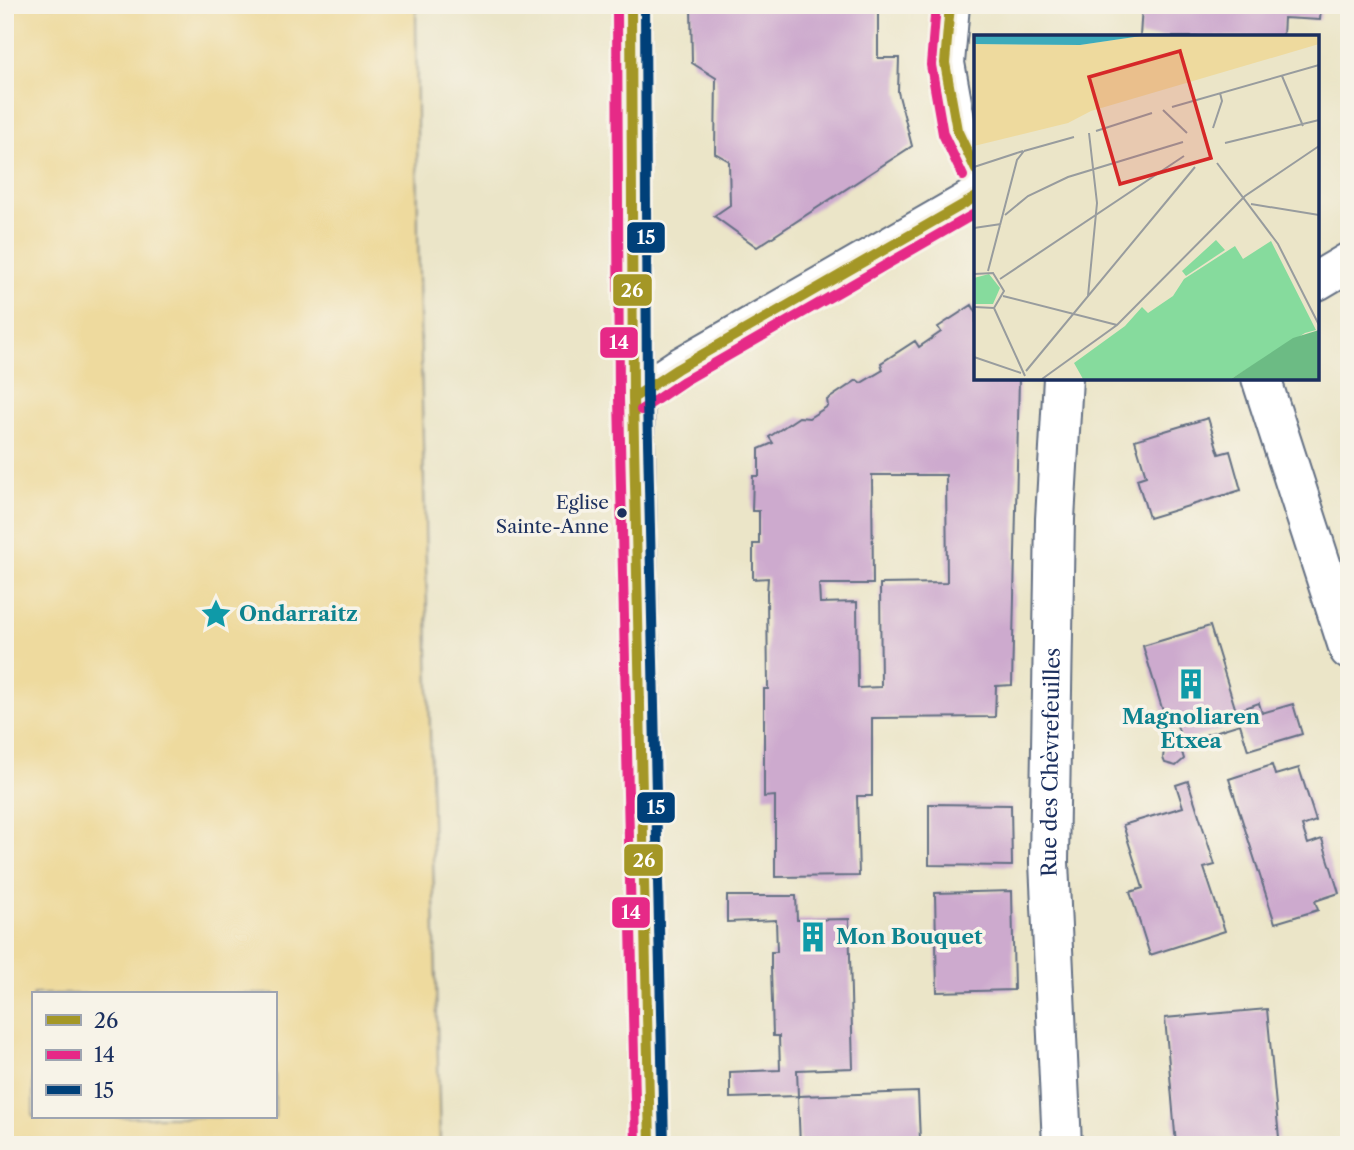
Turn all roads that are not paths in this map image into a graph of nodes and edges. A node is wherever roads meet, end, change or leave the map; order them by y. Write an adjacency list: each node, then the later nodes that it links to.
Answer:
1 (631, 5): 7 (main road)
2 (950, 5): 3 (street)
3 (974, 166)
4 (974, 198): 10 (street)
5 (1349, 262): 6 (street)
6 (1319, 280)
7 (632, 287): 10 (street)
8 (1063, 380): 14 (street, Rue des Chèvrefeuilles)
9 (1262, 380): 12 (street)
10 (634, 398): 11 (street)
11 (637, 537): 13 (main road)
12 (1349, 650)
13 (650, 1145)
14 (1062, 1145)

